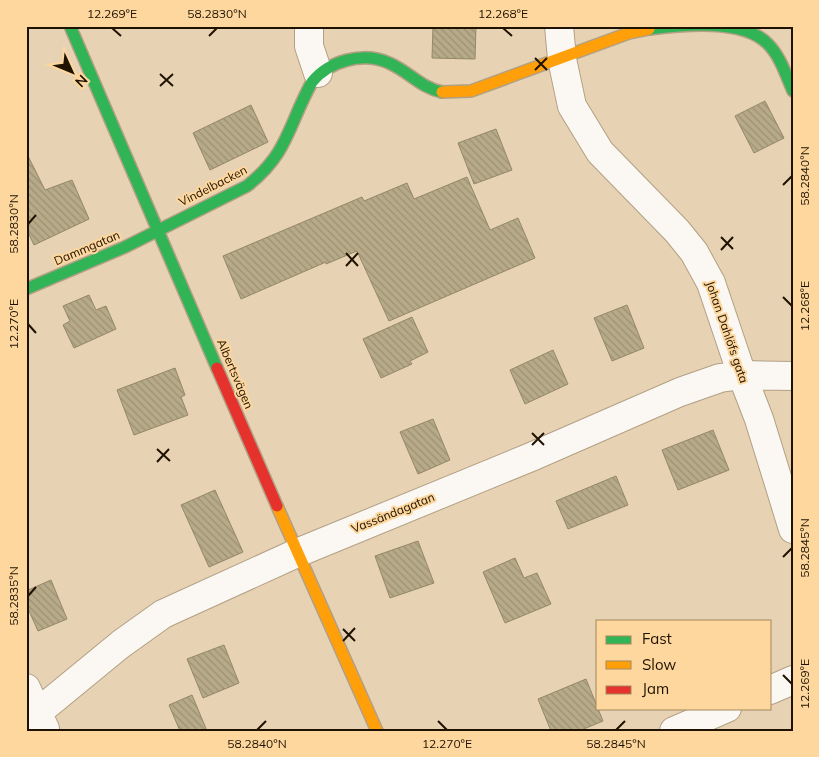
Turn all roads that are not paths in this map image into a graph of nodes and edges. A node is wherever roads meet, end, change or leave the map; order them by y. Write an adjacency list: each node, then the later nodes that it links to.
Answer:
1 (70, 26): 7 (street, Albertsvägen)
2 (309, 26): 5 (street)
3 (559, 26): 4 (street, Johan Dahlöfs gata)
4 (562, 59): 5 (street); 6 (street); 9 (street, Johan Dahlöfs gata)
5 (318, 73): 7 (street, Vindelbacken)
6 (793, 91)
7 (158, 230): 8 (street, Dammgatan); 12 (street, Albertsvägen)
8 (26, 289)
9 (742, 375): 10 (street, Vassändagatan); 11 (street, Johan Dahlöfs gata); 12 (street, Vassändagatan)
10 (793, 376)
11 (793, 529)
12 (297, 552): 17 (street, Vassändagatan); 18 (street, Albertsvägen)
13 (793, 680): 15 (street)
14 (26, 688): 17 (street)
15 (772, 689)
16 (722, 710): 19 (street)
17 (36, 722)
18 (377, 731)
19 (674, 731)

